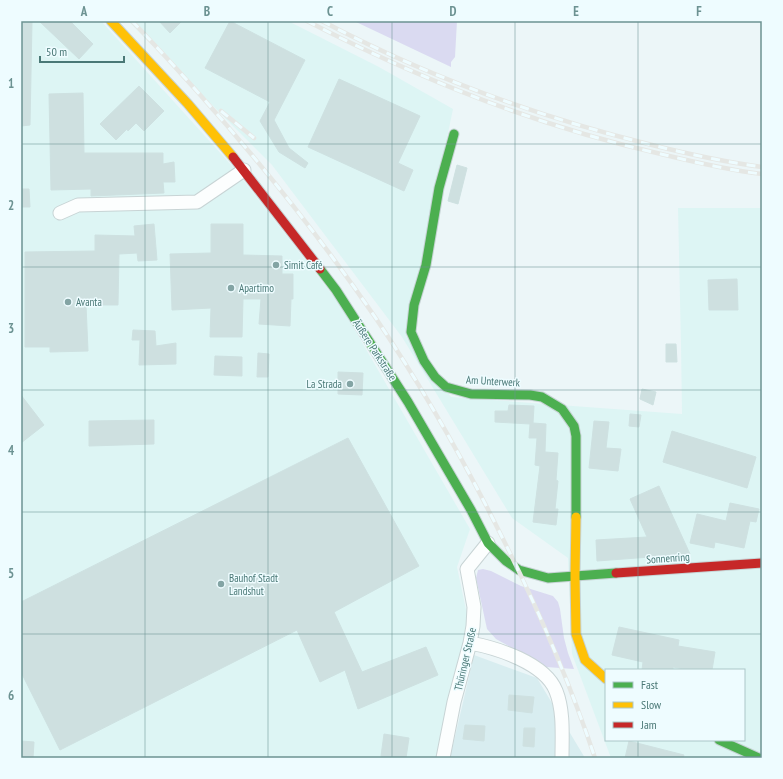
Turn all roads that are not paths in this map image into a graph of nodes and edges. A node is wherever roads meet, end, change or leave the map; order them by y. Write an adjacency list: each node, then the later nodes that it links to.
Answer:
1 (111, 21): 3 (street, Äußere Parkstraße)
2 (454, 134): 7 (street, Am Unterwerk)
3 (244, 170): 4 (street); 5 (street, Äußere Parkstraße)
4 (60, 213)
5 (488, 543): 7 (street, Sonnenring); 8 (street, Thüringer Straße)
6 (762, 563): 7 (street, Sonnenring)
7 (575, 576): 9 (street)
8 (470, 643): 11 (street, Thüringer Straße); 12 (street)
9 (605, 678)
10 (721, 741): 13 (street)
11 (443, 758)
12 (562, 758)
13 (759, 758)

